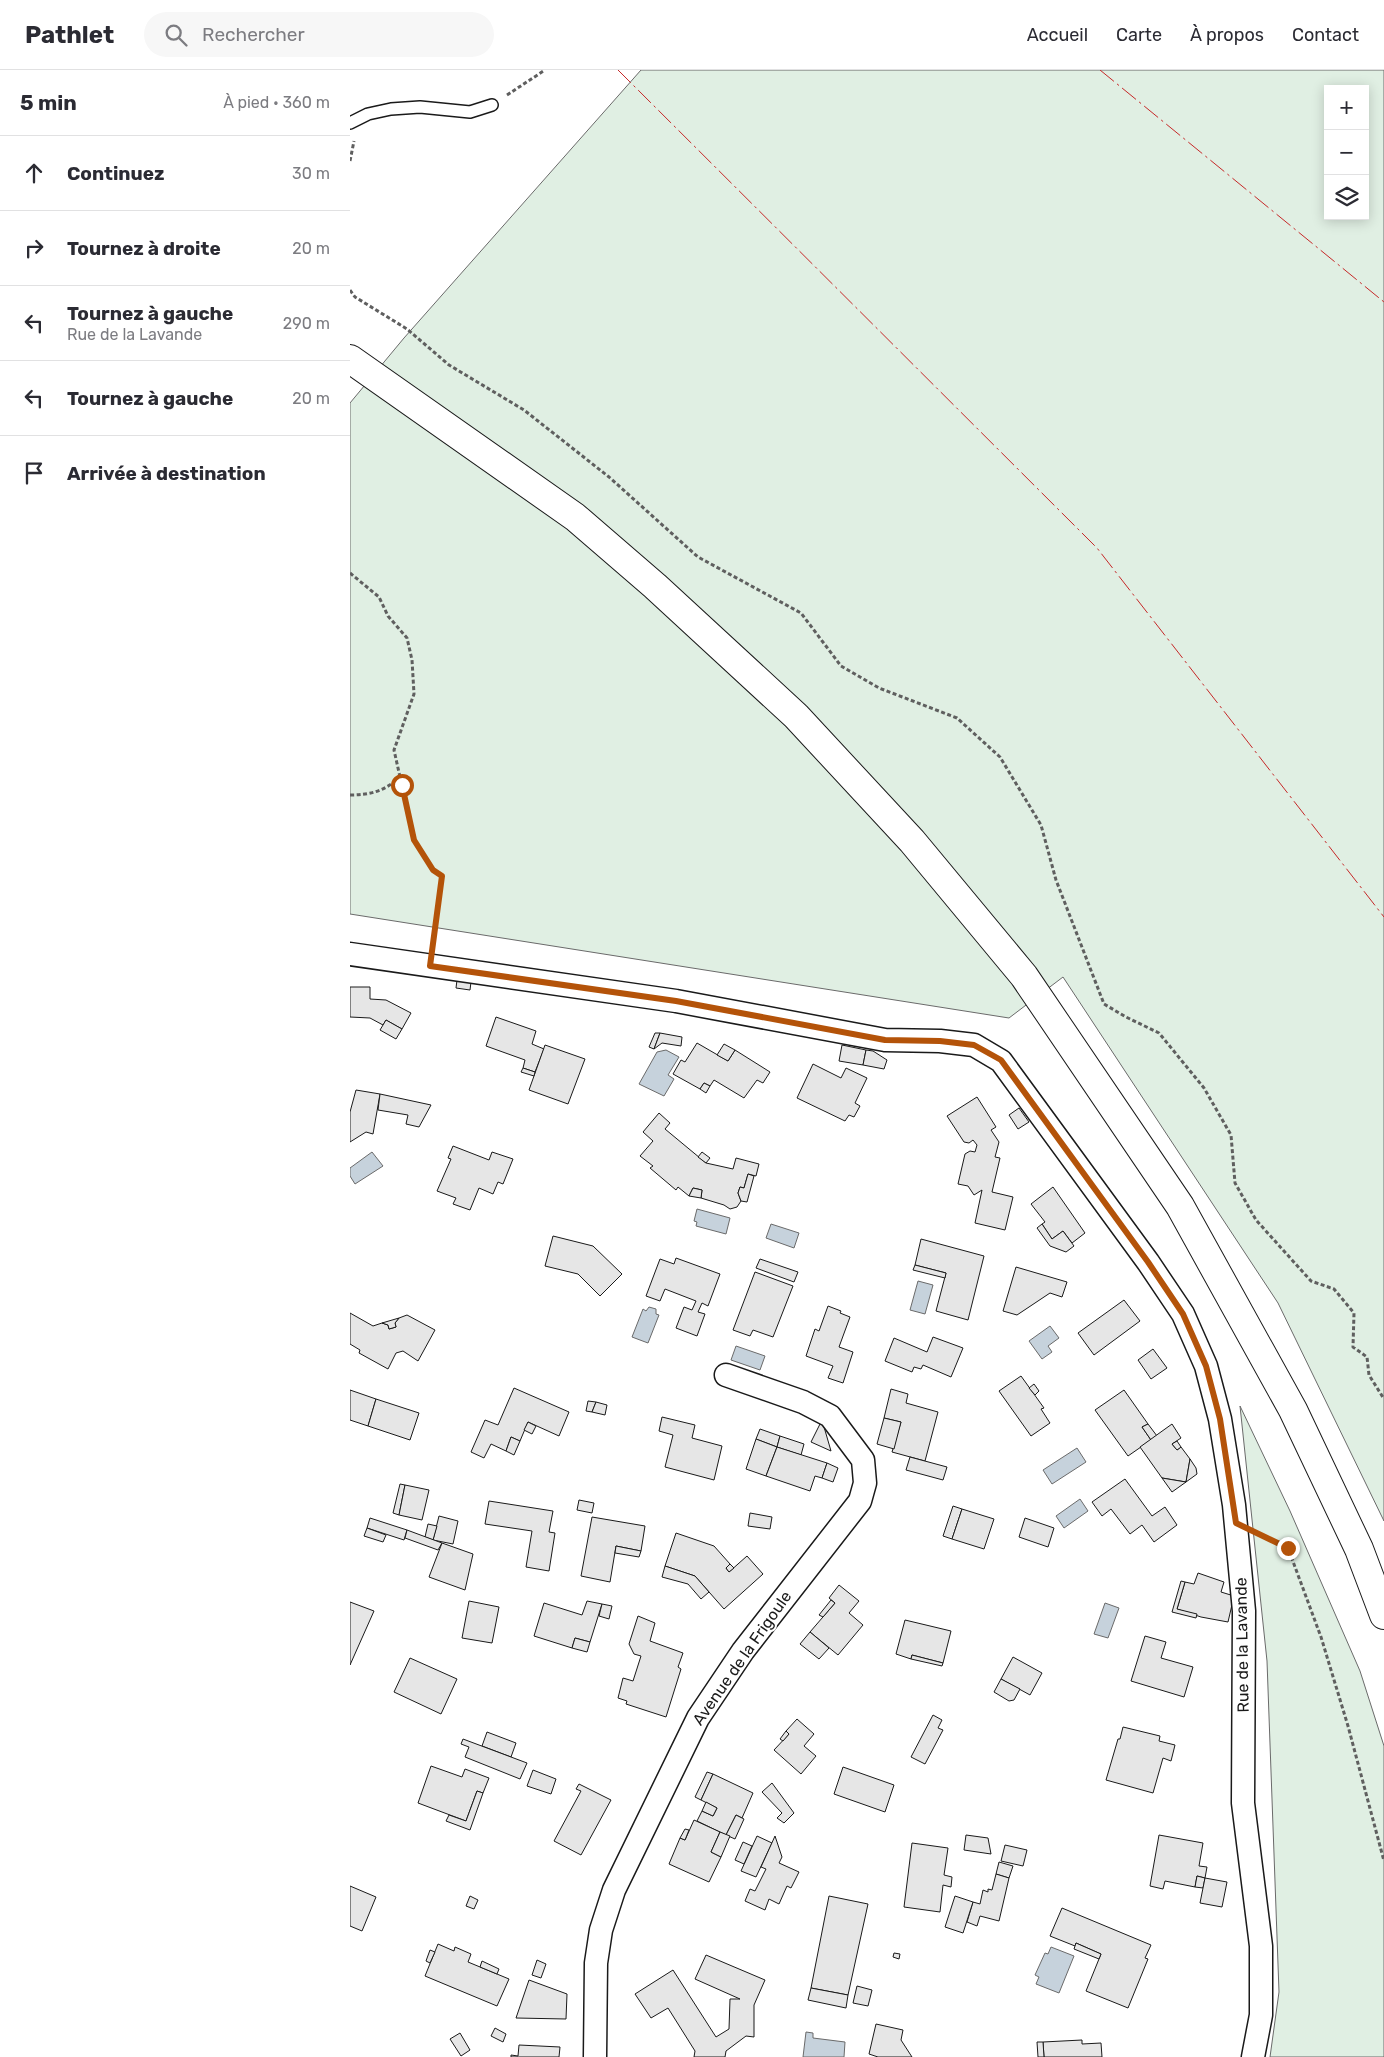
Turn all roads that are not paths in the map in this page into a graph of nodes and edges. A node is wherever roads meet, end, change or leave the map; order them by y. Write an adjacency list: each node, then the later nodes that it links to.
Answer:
1 (492, 105): 2 (lane)
2 (350, 123)
3 (350, 359): 6 (main road)
4 (350, 954): 8 (street, Rue de la Lavande)
5 (726, 1375): 7 (street, Avenue de la Frigoule)
6 (1384, 1615)
7 (595, 2057)
8 (1253, 2057)

